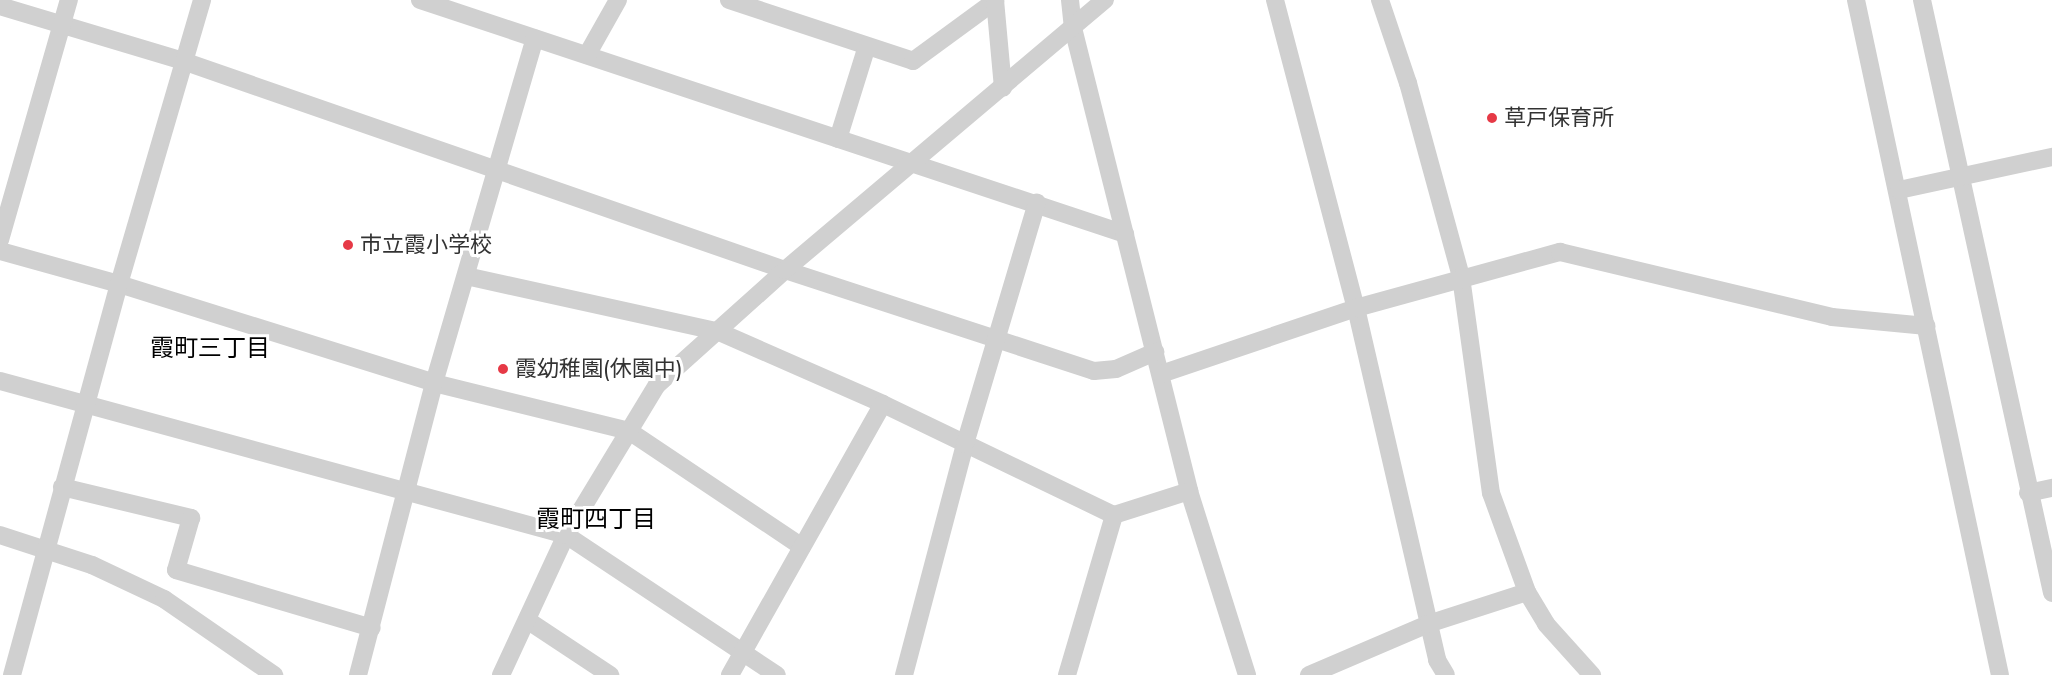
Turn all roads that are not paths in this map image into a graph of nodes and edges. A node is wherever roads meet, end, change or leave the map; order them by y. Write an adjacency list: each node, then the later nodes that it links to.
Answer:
1 (69, 0): 14 (street)
2 (202, 0): 19 (street)
3 (420, 0): 16 (street)
4 (618, 0): 18 (street)
5 (729, 0): 17 (street)
6 (1070, 0): 15 (street)
7 (1105, 0): 15 (street)
8 (1275, 0): 35 (street)
9 (1380, 0): 33 (street)
10 (1856, 0): 26 (street)
11 (1922, 0): 25 (street)
12 (995, 1): 17 (street); 20 (street)
13 (0, 6): 14 (street)
14 (62, 23): 19 (street); 29 (street)
15 (1073, 28): 20 (street); 28 (street)
16 (535, 38): 18 (street); 24 (street)
17 (867, 46): 21 (street)
18 (587, 55): 21 (street)
19 (183, 61): 24 (street); 34 (street)
20 (1004, 88): 23 (street)
21 (838, 139): 23 (street)
22 (2052, 157): 25 (street)
23 (910, 164): 27 (street); 31 (street)
24 (497, 170): 31 (street); 32 (street)
25 (1963, 175): 26 (street); 50 (street)
26 (1899, 190): 36 (street)
27 (1037, 202): 28 (street); 38 (street)
28 (1125, 234): 39 (street)
29 (0, 240)
30 (0, 251): 34 (street)
31 (785, 270): 37 (street); 38 (street)
32 (466, 276): 37 (street); 42 (street)
33 (1461, 277): 35 (street); 36 (street); 57 (street)
34 (119, 284): 42 (street); 44 (street)
35 (1356, 308): 40 (street); 60 (street)
36 (1927, 326): 76 (street)
37 (717, 331): 43 (street); 45 (street)
38 (998, 340): 39 (street); 46 (street)
39 (1155, 352): 40 (street)
40 (1161, 374): 49 (street)
41 (0, 381): 44 (street)
42 (434, 383): 45 (street); 51 (street)
43 (883, 404): 46 (street); 55 (street)
44 (86, 406): 47 (street); 51 (street)
45 (629, 431): 54 (street); 55 (street)
46 (965, 444): 52 (street); 70 (street)
47 (62, 487): 56 (street); 61 (street)
48 (2052, 488): 50 (street)
49 (1189, 491): 52 (street); 72 (street)
50 (2028, 493): 58 (street)
51 (406, 494): 54 (street); 61 (street)
52 (1113, 515): 71 (street)
53 (0, 535): 56 (street)
54 (566, 535): 59 (street); 62 (street)
55 (802, 547): 62 (street)
56 (46, 548): 63 (street); 64 (street)
57 (1527, 592): 60 (street); 75 (street)
58 (2052, 593)
59 (527, 620): 66 (street); 67 (street)
60 (1428, 624): 73 (street); 74 (street)
61 (372, 628): 65 (street)
62 (743, 653): 68 (street); 69 (street)
63 (12, 675)
64 (274, 675)
65 (358, 675)
66 (501, 675)
67 (610, 675)
68 (730, 675)
69 (777, 675)
70 (904, 675)
71 (1067, 675)
72 (1247, 675)
73 (1309, 675)
74 (1446, 675)
75 (1593, 675)
76 (2000, 675)

